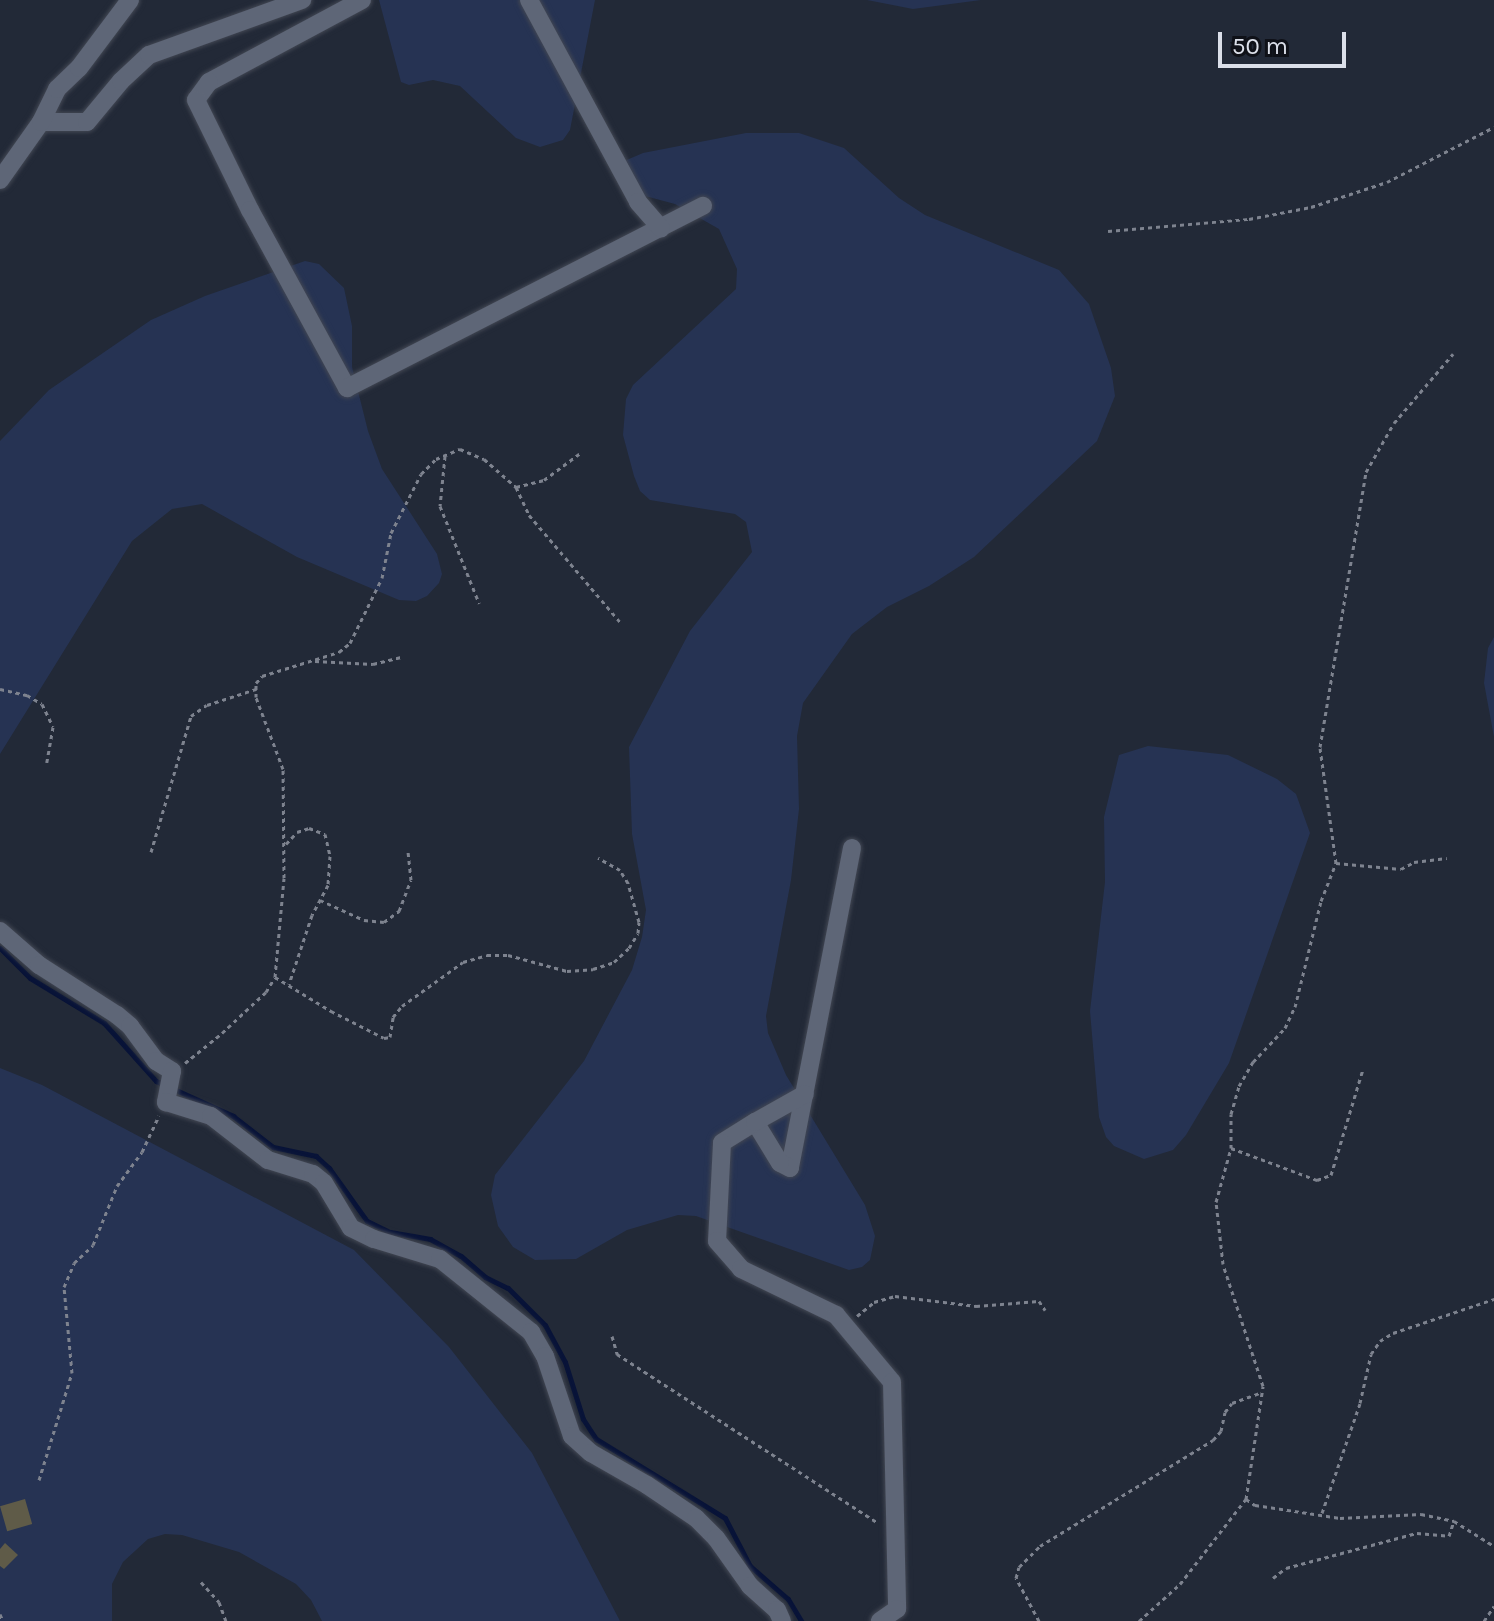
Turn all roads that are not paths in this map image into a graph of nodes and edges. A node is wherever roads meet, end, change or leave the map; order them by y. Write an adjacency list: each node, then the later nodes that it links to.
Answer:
1 (130, 0): 5 (street)
2 (302, 0): 5 (street)
3 (362, 0): 8 (street)
4 (529, 0): 8 (street)
5 (41, 122): 6 (street)
6 (0, 180)
7 (703, 206): 8 (street)
8 (661, 228)
9 (852, 848): 11 (street)
10 (0, 931): 13 (street)
11 (805, 1094): 12 (street); 12 (street)
12 (755, 1122): 14 (street)
13 (782, 1621)
14 (880, 1621)

